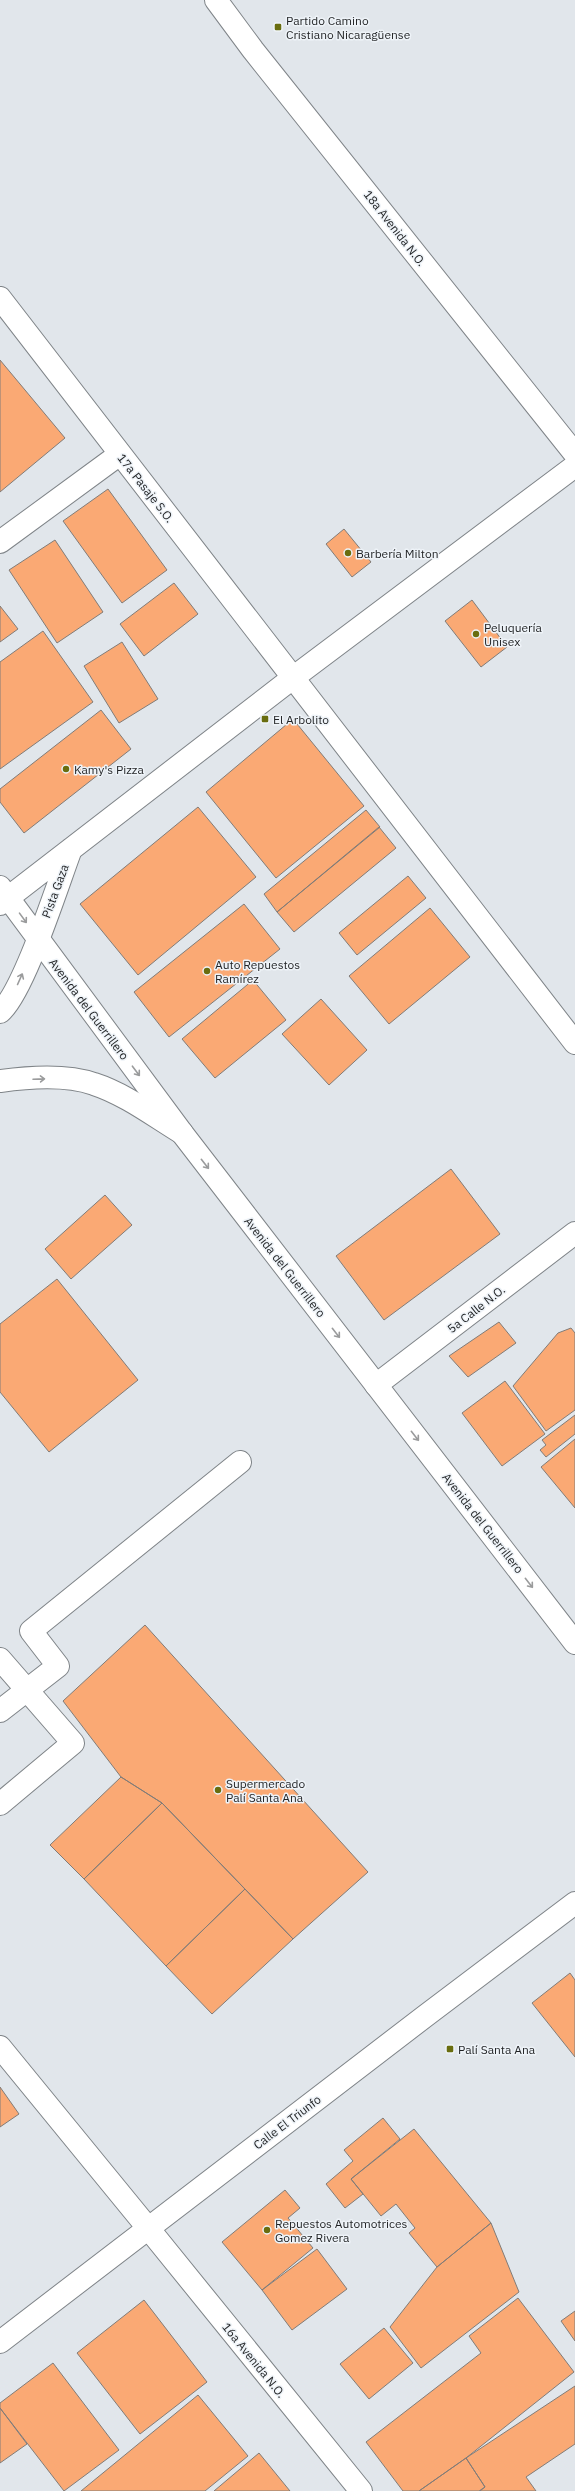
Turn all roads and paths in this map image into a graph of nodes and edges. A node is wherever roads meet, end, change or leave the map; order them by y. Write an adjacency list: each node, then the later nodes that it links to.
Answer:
1 (216, 0): 4 (street, 18a Avenida N.O.)
2 (0, 298): 3 (street, 17a Pasaje S.O.)
3 (120, 454): 6 (street); 7 (street, 17a Pasaje S.O.)
4 (575, 454)
5 (575, 466): 7 (street)
6 (0, 542)
7 (294, 677): 8 (street); 12 (street, 17a Pasaje S.O.)
8 (71, 849): 9 (street, Pista Gaza); 10 (street, Pista Gaza)
9 (3, 896): 10 (street, Avenida del Guerrillero, one-way to 10)
10 (37, 939): 11 (street, Pista Gaza, one-way to 10); 14 (street, Avenida del Guerrillero, one-way to 14)
11 (0, 1012)
12 (575, 1043)
13 (0, 1081): 14 (street, one-way to 14)
14 (182, 1133): 16 (street, Avenida del Guerrillero, one-way to 16)
15 (575, 1233): 16 (street, 5a Calle N.O.)
16 (376, 1386): 18 (street, Avenida del Guerrillero, one-way to 18)
17 (240, 1462): 20 (street)
18 (575, 1643)
19 (0, 1659): 20 (street)
20 (26, 1690): 21 (street); 22 (street)
21 (0, 1711)
22 (0, 1804)
23 (575, 1903): 25 (street, Calle El Triunfo)
24 (0, 2047): 25 (street, 16a Avenida N.O.)
25 (148, 2228): 26 (street, Calle El Triunfo); 27 (street, 16a Avenida N.O.)
26 (0, 2342)
27 (361, 2491)

